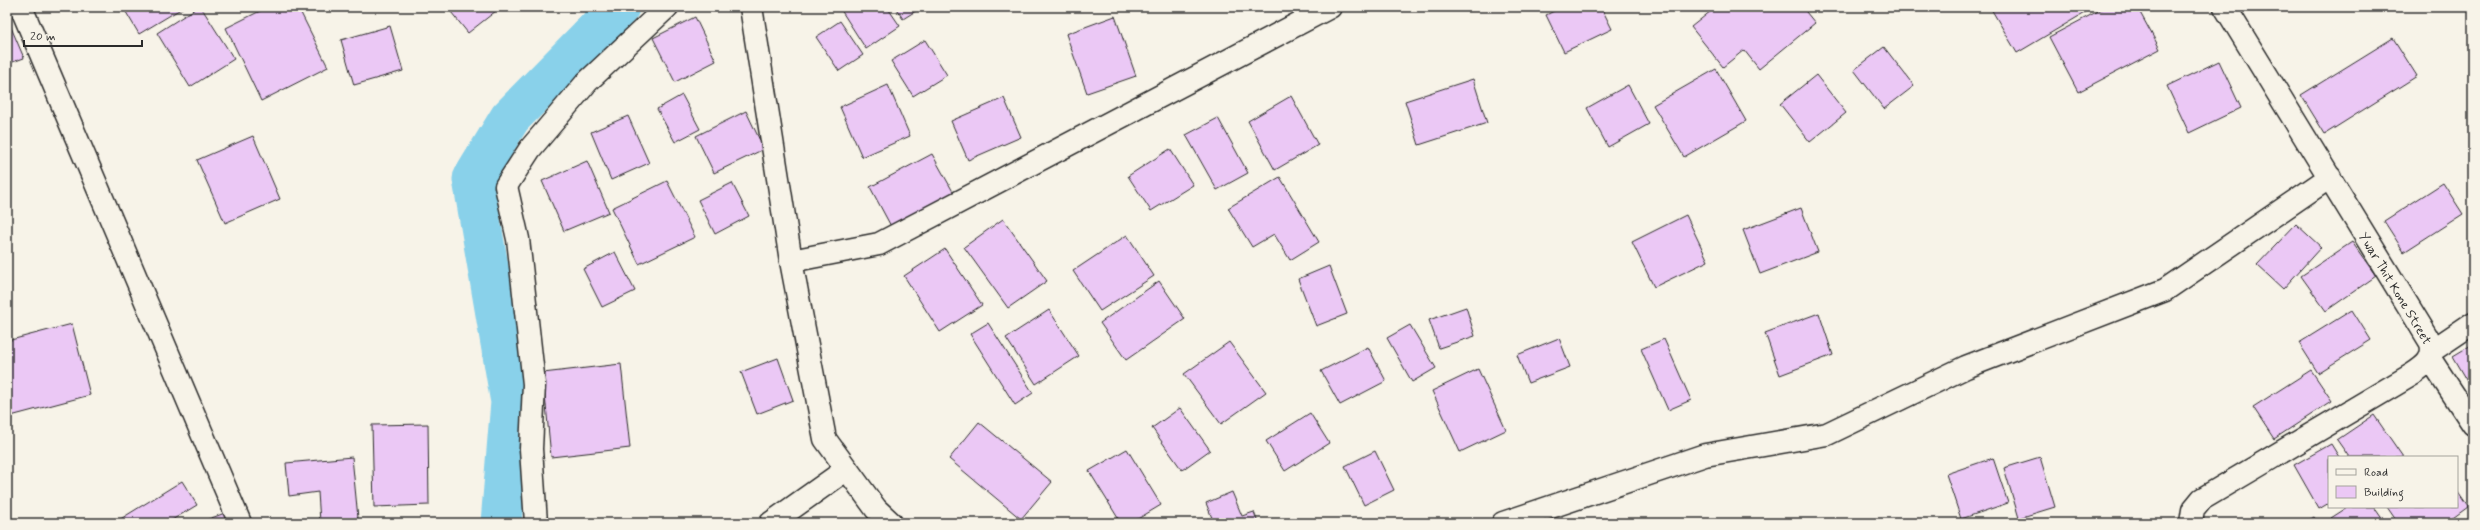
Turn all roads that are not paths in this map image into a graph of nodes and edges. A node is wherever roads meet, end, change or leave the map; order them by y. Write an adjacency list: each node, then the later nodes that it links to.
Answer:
1 (21, 7): 12 (street)
2 (667, 7): 13 (street)
3 (751, 7): 7 (street)
4 (1330, 7): 7 (street)
5 (2225, 7): 6 (street, Ywar Thit Kone Street)
6 (2330, 178): 9 (street, Ywar Thit Kone Street); 16 (street)
7 (791, 261): 11 (street)
8 (2473, 323): 9 (street)
9 (2432, 355): 10 (street); 17 (street, Ywar Thit Kone Street)
10 (2473, 424)
11 (847, 469): 14 (street); 15 (street)
12 (240, 523)
13 (536, 523)
14 (771, 523)
15 (891, 523)
16 (1503, 523)
17 (2191, 523)

